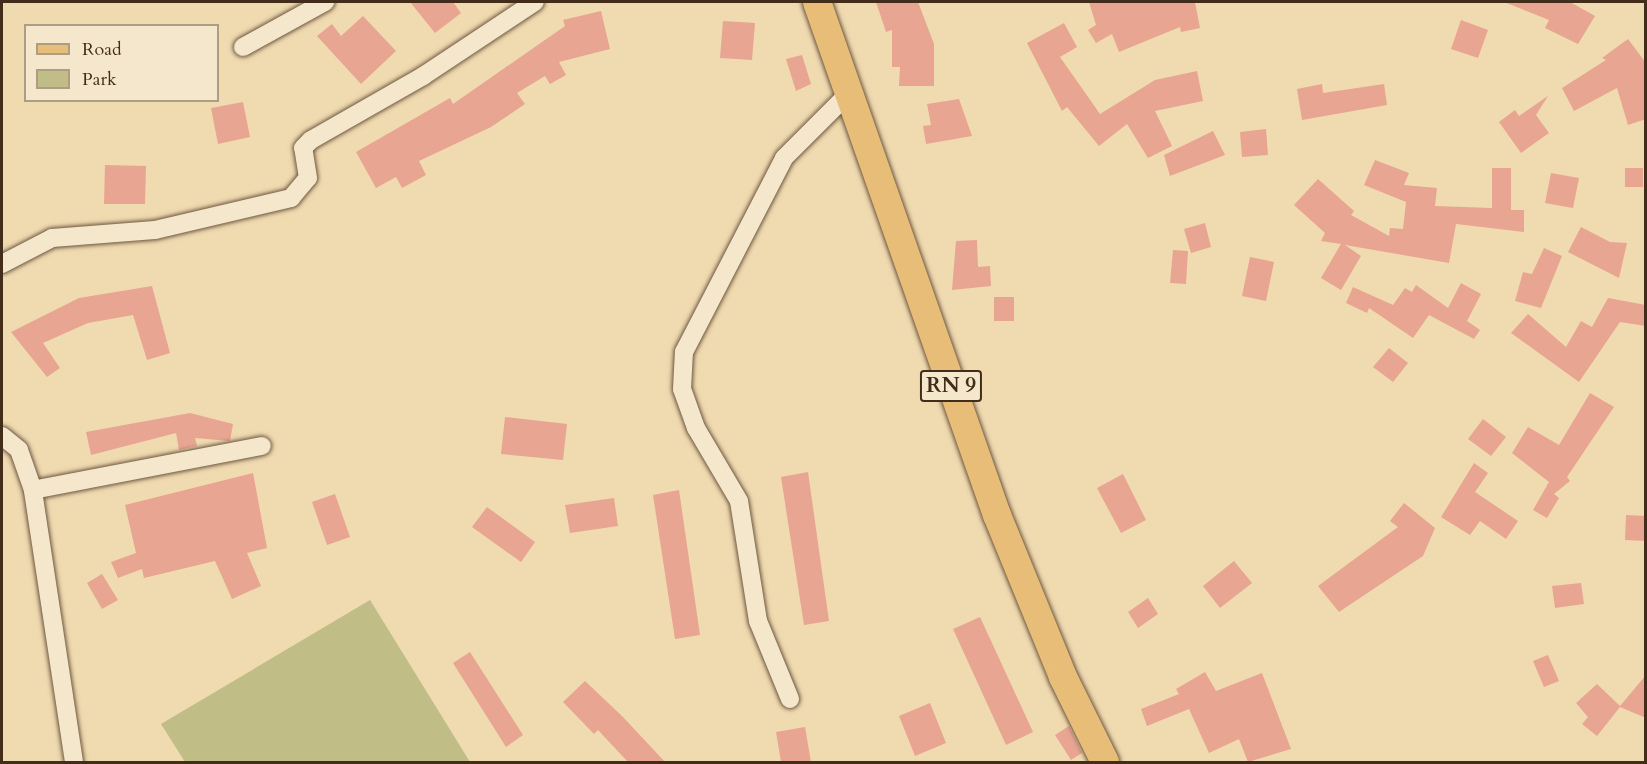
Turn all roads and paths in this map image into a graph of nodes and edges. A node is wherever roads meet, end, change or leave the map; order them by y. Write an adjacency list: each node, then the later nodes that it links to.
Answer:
1 (325, 2): 4 (street)
2 (534, 2): 6 (street)
3 (817, 2): 5 (main road, RN 9)
4 (243, 46)
5 (848, 95): 10 (street); 12 (main road, RN 9)
6 (2, 264)
7 (2, 436): 9 (street)
8 (262, 446): 9 (street)
9 (33, 490): 11 (street)
10 (790, 699)
11 (74, 762)
12 (1105, 762)

